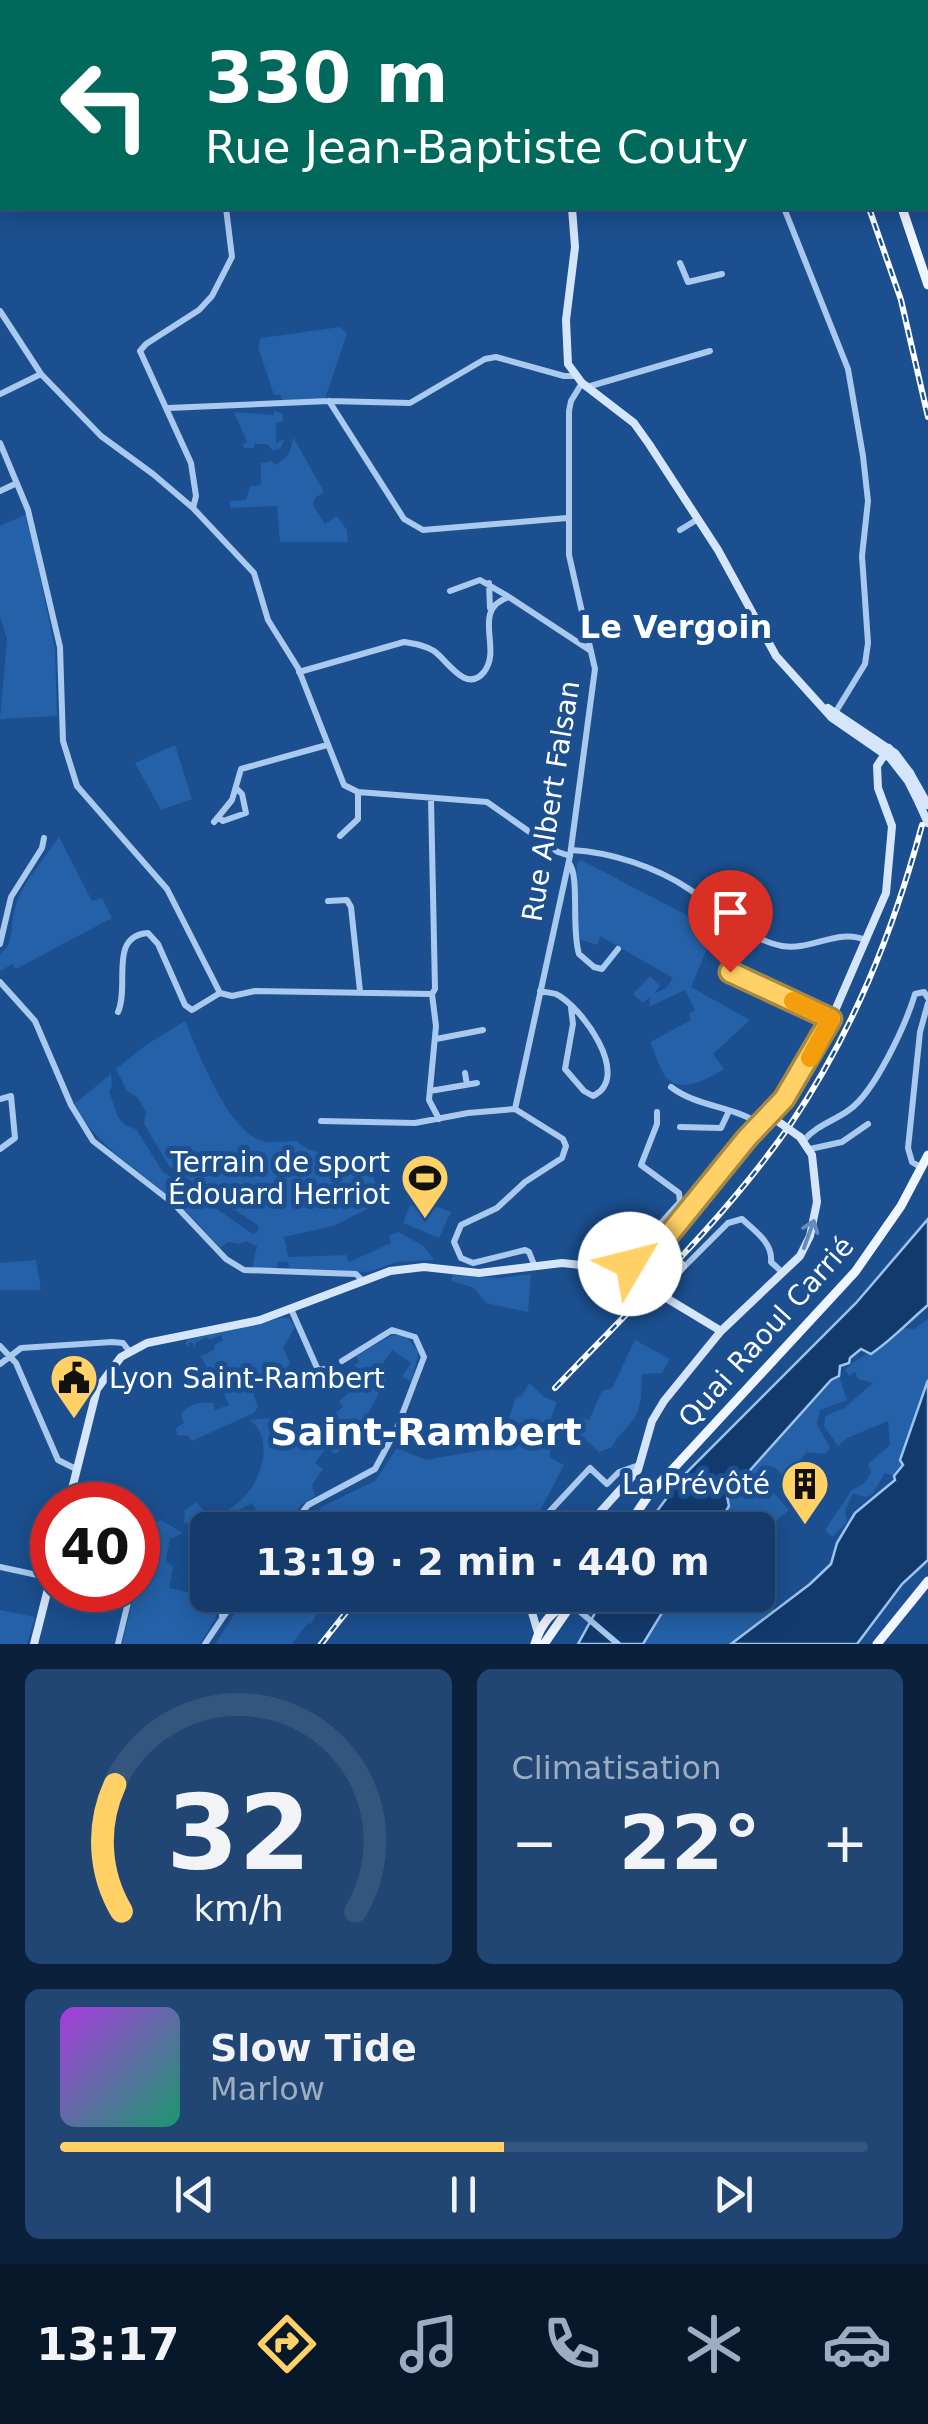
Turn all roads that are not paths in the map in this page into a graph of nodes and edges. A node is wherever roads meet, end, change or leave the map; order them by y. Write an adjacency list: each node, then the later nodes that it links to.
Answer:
1 (226, 210): 15 (street)
2 (572, 210): 11 (street)
3 (785, 210): 30 (street)
4 (903, 210): 7 (main road)
5 (680, 264): 6 (street)
6 (722, 274)
7 (928, 285)
8 (0, 312): 10 (street)
9 (710, 351): 11 (street)
10 (42, 374): 12 (street); 20 (street)
11 (581, 382): 13 (street); 14 (street); 21 (street, Rue Albert Falsan)
12 (0, 394)
13 (329, 402): 15 (street); 21 (street)
14 (614, 405): 16 (street); 22 (street)
15 (168, 408): 20 (street)
16 (605, 412)
17 (0, 443): 18 (street)
18 (17, 484): 19 (street); 50 (street)
19 (0, 491)
20 (193, 508): 29 (street)
21 (568, 518): 28 (street, Rue Albert Falsan)
22 (698, 519): 23 (street); 30 (street)
23 (679, 530)
24 (489, 583): 25 (street); 26 (street); 27 (street)
25 (450, 591)
26 (510, 597): 27 (street); 28 (street)
27 (490, 610): 29 (street)
28 (591, 651): 41 (street, Rue Albert Falsan)
29 (299, 672): 31 (street)
30 (834, 715): 32 (street)
31 (327, 745): 34 (street); 35 (street)
32 (890, 753): 33 (street); 43 (street)
33 (909, 777): 37 (street, bridge); 38 (street, bridge)
34 (235, 787): 34 (street)
35 (358, 792): 36 (street); 39 (street)
36 (431, 799): 41 (street); 51 (street)
37 (928, 805)
38 (928, 823)
39 (340, 836)
40 (44, 838): 44 (street)
41 (570, 856): 43 (street); 45 (street); 48 (street, Rue Albert Falsan)
42 (328, 901): 49 (street)
43 (866, 940): 55 (street)
44 (0, 944)
45 (618, 948)
46 (730, 972): 55 (street)
47 (0, 982): 82 (street)
48 (540, 991): 53 (street); 64 (street, Rue Albert Falsan)
49 (360, 992): 50 (street); 51 (street)
50 (220, 993): 54 (street)
51 (432, 994): 57 (street)
52 (928, 1000): 73 (street); 77 (street)
53 (572, 1008): 53 (street)
54 (118, 1012)
55 (831, 1019): 67 (street)
56 (484, 1030): 57 (street)
57 (436, 1040): 62 (street)
58 (465, 1073): 60 (street)
59 (477, 1083): 60 (street)
60 (467, 1085): 62 (street)
61 (671, 1087): 65 (street)
62 (430, 1091): 68 (street)
63 (0, 1099): 74 (street)
64 (515, 1109): 68 (street); 79 (street)
65 (729, 1110): 70 (street); 72 (street)
66 (658, 1112): 78 (street)
67 (772, 1117): 70 (street); 73 (street, bridge)
68 (438, 1119): 69 (street)
69 (320, 1121)
70 (760, 1124): 78 (street)
71 (868, 1124): 75 (street)
72 (680, 1127)
73 (802, 1138): 75 (street)
74 (0, 1149)
75 (810, 1149): 81 (street, one-way to 75)
76 (928, 1155): 77 (main road, Quai Raoul Carrié)
77 (922, 1168): 97 (main road, Quai Raoul Carrié)
78 (663, 1246): 79 (street); 80 (street, bridge)
79 (535, 1267): 82 (street)
80 (683, 1267): 81 (street); 84 (street)
81 (783, 1273): 84 (street)
82 (363, 1281): 83 (street)
83 (291, 1308): 86 (street); 90 (street)
84 (721, 1331): 91 (street)
85 (0, 1346): 87 (street)
86 (130, 1352): 87 (street); 92 (street)
87 (10, 1354): 89 (street); 92 (street)
88 (346, 1358): 94 (street)
89 (0, 1364)
90 (331, 1368)
91 (640, 1465): 95 (street); 96 (street)
92 (76, 1469): 93 (street)
93 (73, 1482)
94 (302, 1512)
95 (550, 1512)
96 (600, 1512)
97 (637, 1512)
98 (0, 1567): 99 (street)
99 (30, 1572)
100 (928, 1580): 117 (main road)
101 (42, 1612): 112 (street)
102 (126, 1612): 113 (street)
103 (222, 1612): 109 (street)
104 (225, 1612): 109 (street)
105 (530, 1612): 111 (street)
106 (552, 1612): 110 (street)
107 (563, 1612): 110 (main road)
108 (585, 1612): 116 (street)
109 (222, 1616): 114 (street)
110 (557, 1616): 111 (main road)
111 (543, 1639): 115 (main road)
112 (34, 1644)
113 (118, 1644)
114 (205, 1644)
115 (535, 1644)
116 (618, 1644)
117 (877, 1644)

